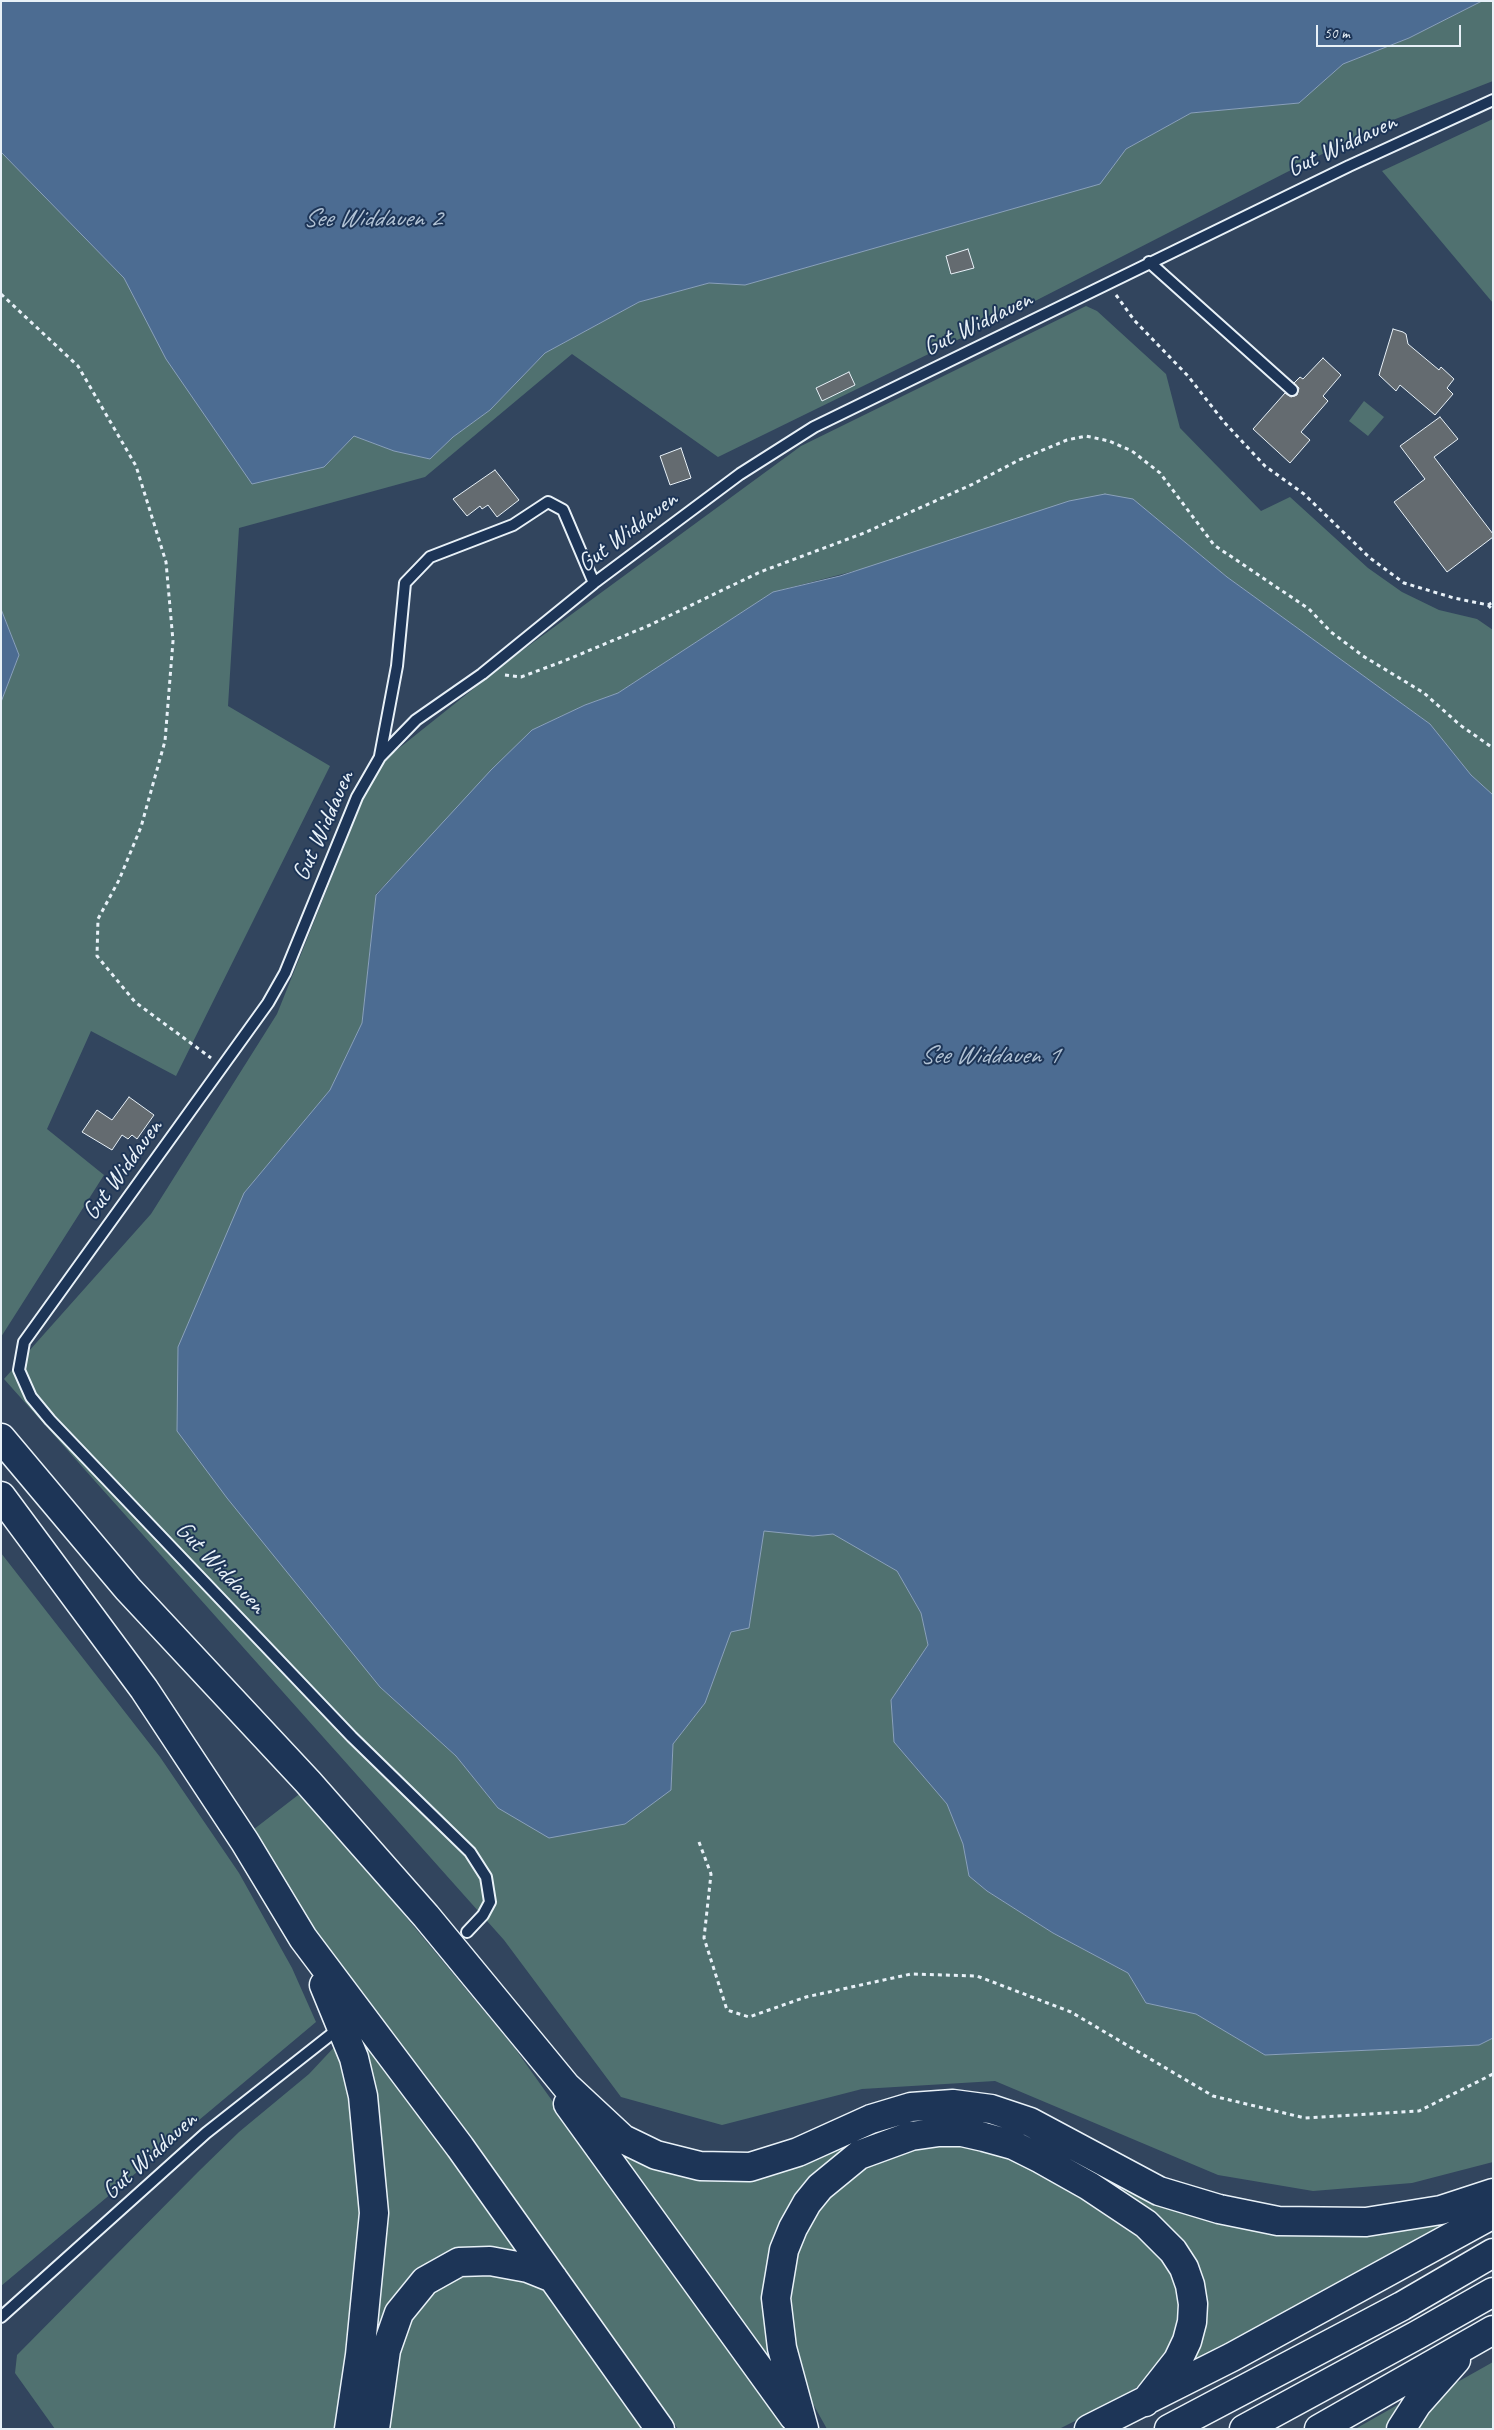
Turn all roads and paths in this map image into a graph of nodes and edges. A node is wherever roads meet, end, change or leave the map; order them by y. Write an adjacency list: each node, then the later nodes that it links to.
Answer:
1 (1493, 100): 2 (lane, Gut Widdauen)
2 (1149, 262): 3 (lane, Gut Widdauen); 5 (lane)
3 (1110, 284): 6 (lane, Gut Widdauen); 8 (path)
4 (1, 294): 13 (path)
5 (1292, 390)
6 (594, 583): 10 (lane, Gut Widdauen); 12 (lane)
7 (1493, 602): 8 (path)
8 (1488, 605): 9 (path)
9 (1493, 610)
10 (482, 674): 11 (path); 12 (lane, Gut Widdauen)
11 (1493, 748)
12 (380, 756): 13 (lane, Gut Widdauen)
13 (223, 1068): 17 (lane, Gut Widdauen)
14 (1, 1438): 19 (highway)
15 (1, 1496): 18 (highway)
16 (700, 1842): 21 (path)
17 (467, 1932)
18 (303, 1938): 25 (highway); 31 (highway)
19 (499, 2007): 22 (highway); 34 (highway)
20 (333, 2033): 27 (lane, Gut Widdauen)
21 (1493, 2074)
22 (1493, 2194)
23 (1493, 2214): 30 (highway)
24 (1493, 2253): 36 (highway)
25 (553, 2278): 32 (highway); 33 (highway)
26 (1493, 2292): 37 (highway)
27 (1, 2317)
28 (1493, 2330): 29 (highway)
29 (1469, 2344): 38 (highway); 39 (highway)
30 (1145, 2402): 34 (highway); 35 (highway)
31 (349, 2429)
32 (375, 2429)
33 (660, 2429)
34 (803, 2429)
35 (1089, 2429)
36 (1168, 2429)
37 (1244, 2429)
38 (1319, 2429)
39 (1401, 2429)

